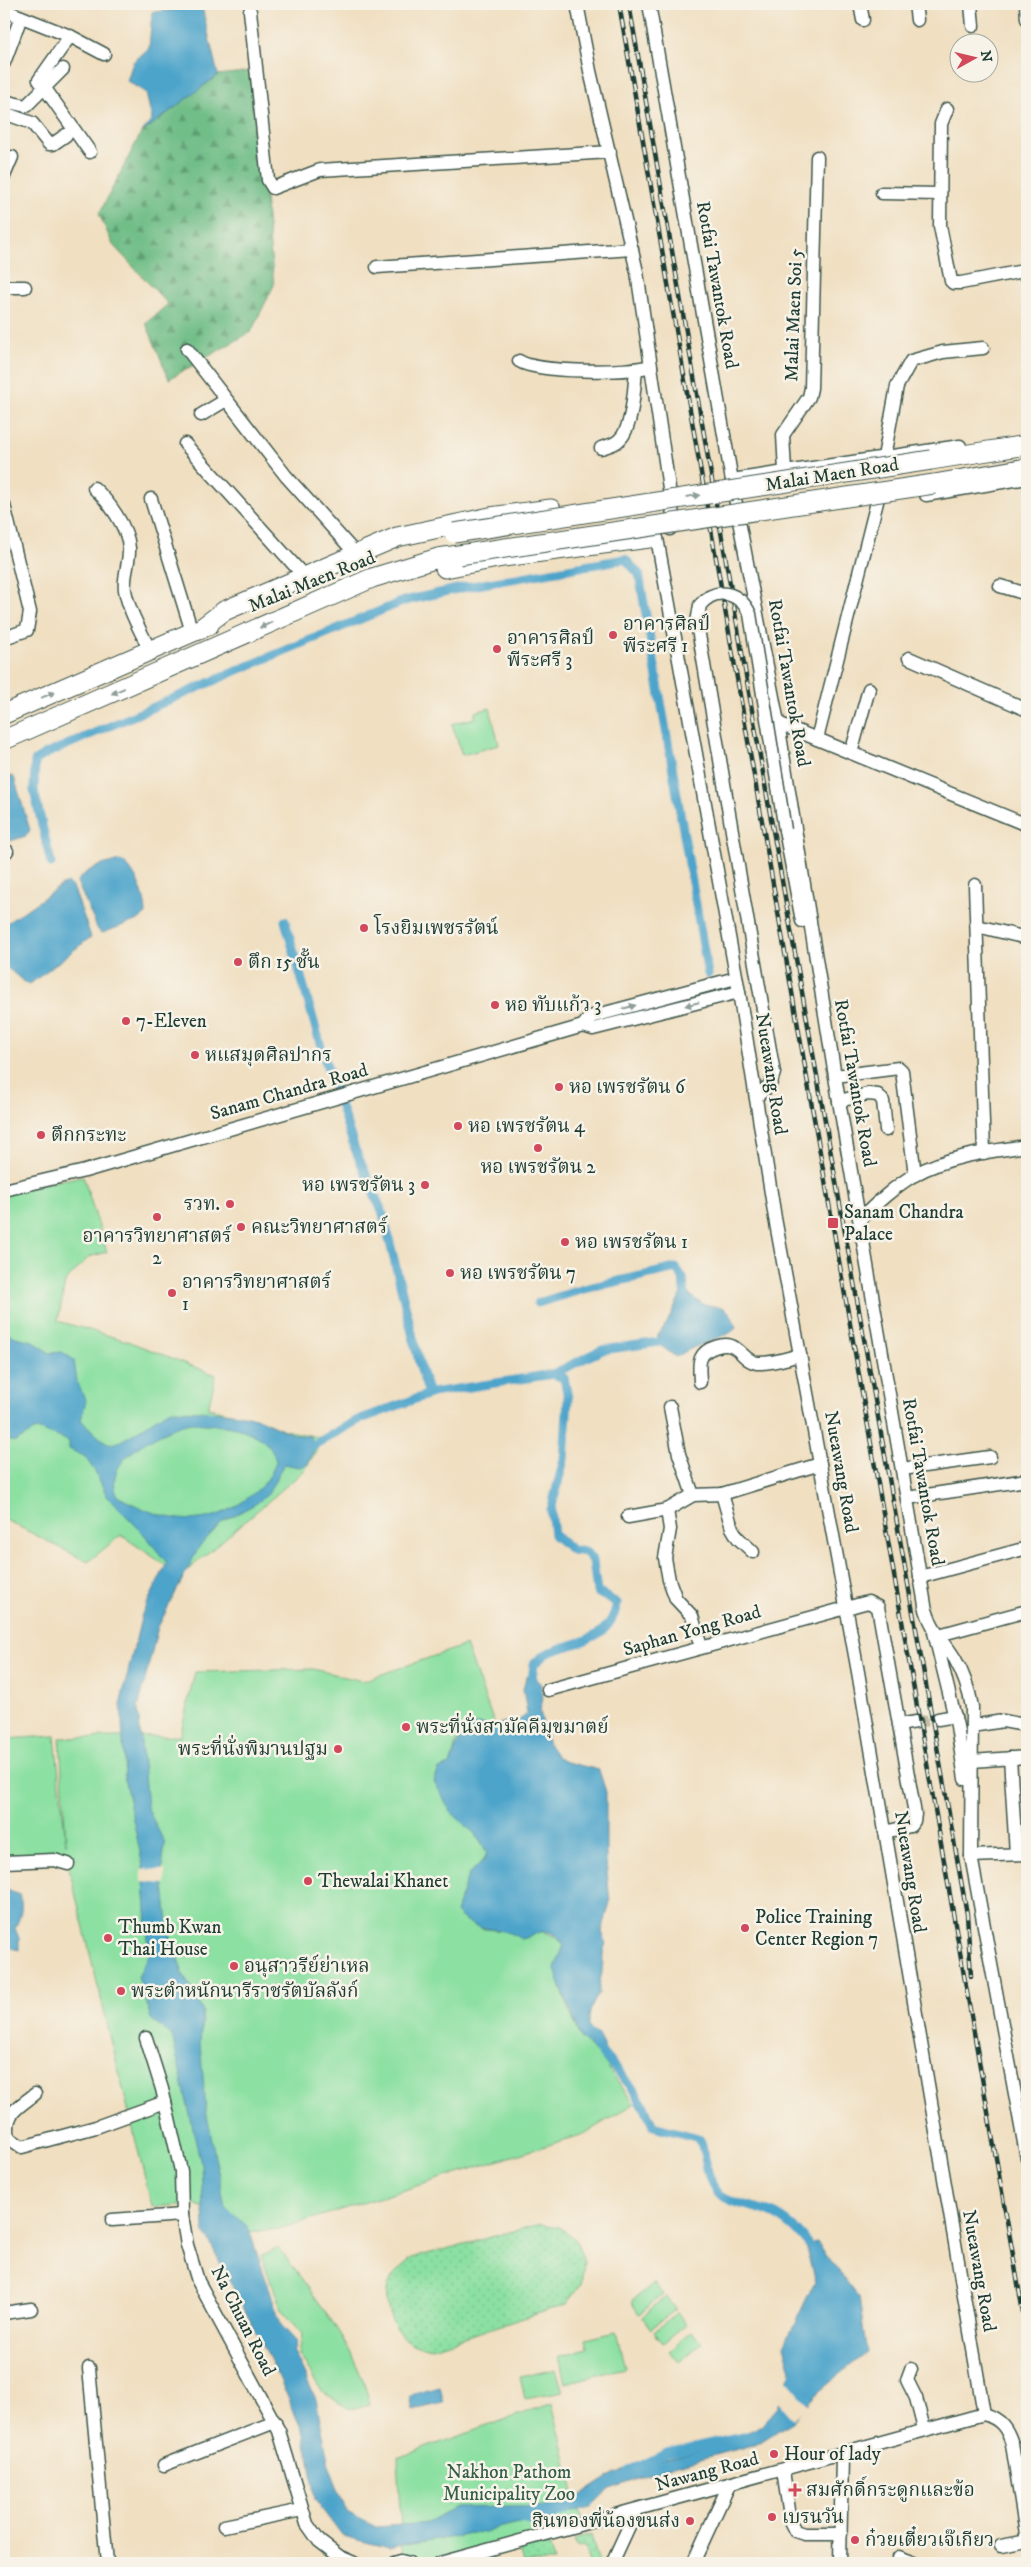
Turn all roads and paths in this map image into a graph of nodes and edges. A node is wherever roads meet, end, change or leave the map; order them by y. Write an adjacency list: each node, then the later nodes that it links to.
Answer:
1 (577, 4): 24 (street)
2 (648, 4): 50 (street, Rotfai Tawantok Road)
3 (860, 4): 11 (street)
4 (915, 4): 12 (street)
5 (971, 4): 13 (street)
6 (1026, 4): 10 (street)
7 (4, 10): 9 (street)
8 (250, 11): 24 (street)
9 (21, 17): 14 (street); 16 (street)
10 (1027, 19)
11 (863, 20)
12 (917, 20)
13 (973, 26)
14 (70, 36): 15 (street); 18 (street)
15 (104, 54)
16 (4, 63)
17 (63, 69): 18 (street)
18 (43, 87): 19 (street); 23 (street)
19 (4, 101)
20 (947, 109): 29 (street)
21 (4, 113): 22 (street)
22 (66, 135)
23 (90, 152)
24 (610, 152): 30 (street)
25 (12, 157): 27 (street)
26 (817, 157): 48 (street, Malai Maen Soi 5)
27 (4, 176)
28 (882, 193): 29 (street)
29 (940, 194): 32 (street)
30 (632, 249): 31 (street); 38 (street)
31 (377, 267)
32 (1027, 276)
33 (4, 287): 34 (street)
34 (25, 287)
35 (983, 348): 46 (street)
36 (187, 349): 40 (street)
37 (519, 361): 39 (street)
38 (651, 366): 39 (street); 52 (street)
39 (636, 370): 45 (street)
40 (226, 400): 41 (street); 60 (street)
41 (201, 415)
42 (1027, 437): 46 (street)
43 (185, 444): 61 (street)
44 (1027, 445): 65 (highway, Malai Maen Road, one-way to 44, bridge)
45 (601, 448)
46 (884, 457): 48 (street)
47 (1027, 468): 64 (highway, Malai Maen Road, bridge)
48 (781, 472): 50 (street); 57 (street, Malai Maen Soi 5)
49 (1027, 478): 55 (street)
50 (732, 480): 58 (street, Rotfai Tawantok Road)
51 (94, 488): 67 (street)
52 (670, 494): 54 (highway); 59 (street)
53 (151, 499): 65 (street)
54 (641, 499): 59 (street); 60 (highway)
55 (877, 502): 57 (street); 73 (street)
56 (4, 504): 66 (street)
57 (780, 516): 58 (street)
58 (739, 521): 72 (street, Rotfai Tawantok Road)
59 (653, 538): 64 (highway); 81 (street, Nueawang Road)
60 (355, 553): 61 (highway)
61 (304, 576): 65 (highway)
62 (1000, 586): 63 (street)
63 (1027, 594)
64 (293, 614): 74 (highway, Malai Maen Road, one-way to 74)
65 (196, 631): 67 (highway, Malai Maen Road)
66 (4, 638)
67 (150, 651): 71 (highway, Malai Maen Road, one-way to 67)
68 (908, 658): 70 (street)
69 (869, 690): 75 (street)
70 (1027, 710)
71 (4, 714)
72 (778, 723): 73 (street); 80 (street, Rotfai Tawantok Road)
73 (817, 739): 75 (street)
74 (4, 740)
75 (851, 752): 76 (street)
76 (1027, 825)
77 (975, 885): 78 (street)
78 (977, 926): 79 (street); 89 (street)
79 (1027, 938)
80 (813, 948): 84 (street, Rotfai Tawantok Road); 85 (street, bridge)
81 (736, 978): 82 (street, Nueawang Road); 83 (street, Sanam Chandra Road, one-way to 81)
82 (739, 992): 83 (street, Sanam Chandra Road, one-way to 83); 85 (street, Nueawang Road)
83 (584, 1026): 91 (street, Sanam Chandra Road)
84 (835, 1076): 86 (street, Rotfai Tawantok Road); 90 (street)
85 (756, 1098): 93 (street, Nueawang Road)
86 (839, 1101): 87 (street); 92 (street, Rotfai Tawantok Road)
87 (886, 1130)
88 (1027, 1146): 89 (street)
89 (984, 1153): 90 (street)
90 (915, 1175): 92 (street)
91 (4, 1190)
92 (860, 1219): 98 (street, Rotfai Tawantok Road)
93 (800, 1356): 94 (street); 97 (street, Nueawang Road)
94 (700, 1382)
95 (670, 1407): 101 (street)
96 (990, 1457): 98 (street)
97 (820, 1464): 100 (street); 108 (street, Nueawang Road)
98 (902, 1469): 102 (street, Rotfai Tawantok Road)
99 (1027, 1480): 102 (street)
100 (722, 1494): 101 (street); 106 (street)
101 (693, 1495): 103 (street)
102 (906, 1498): 107 (street, Rotfai Tawantok Road)
103 (667, 1510): 104 (street); 111 (street)
104 (628, 1518)
105 (1027, 1548): 107 (street)
106 (753, 1552)
107 (920, 1577): 110 (street, Rotfai Tawantok Road)
108 (846, 1607): 111 (street, Saphan Yong Road); 116 (street, Saphan Yong Road); 123 (street, Nueawang Road)
109 (1027, 1611): 110 (street)
110 (936, 1630): 113 (street); 118 (street, Rotfai Tawantok Road)
111 (701, 1648): 112 (street, Saphan Yong Road)
112 (548, 1690)
113 (954, 1716): 114 (street); 122 (street)
114 (938, 1719)
115 (916, 1722): 116 (street)
116 (899, 1725): 123 (street, Saphan Yong Road)
117 (1025, 1725): 118 (street)
118 (972, 1726): 121 (street, Rotfai Tawantok Road)
119 (1027, 1757): 120 (street)
120 (1010, 1758): 121 (street); 124 (street)
121 (972, 1761): 122 (street, Rotfai Tawantok Road)
122 (972, 1809): 125 (street, Rotfai Tawantok Road)
123 (884, 1832): 138 (street, Nueawang Road)
124 (1022, 1854): 125 (street)
125 (971, 1856): 131 (street, Rotfai Tawantok Road)
126 (4, 1862): 127 (street)
127 (68, 1864)
128 (146, 2038): 130 (street, Na Chuan Road)
129 (35, 2094): 130 (street)
130 (165, 2102): 132 (street, Na Chuan Road)
131 (1027, 2160)
132 (182, 2214): 133 (street); 139 (street, Na Chuan Road)
133 (112, 2220)
134 (31, 2309): 135 (street)
135 (4, 2313)
136 (88, 2368): 153 (street)
137 (911, 2369): 140 (street)
138 (984, 2414): 140 (street, Nawang Road); 149 (street)
139 (275, 2422): 142 (street); 145 (street, Na Chuan Road)
140 (924, 2429): 141 (street, Nawang Road)
141 (842, 2455): 143 (street, Nawang Road); 148 (street)
142 (164, 2465)
143 (783, 2471): 144 (street, Nawang Road); 148 (street)
144 (729, 2485): 146 (street, Nawang Road); 159 (street)
145 (302, 2510): 147 (street); 154 (street, Na Chuan Road)
146 (636, 2510): 151 (street, Nawang Road); 158 (street)
147 (224, 2526)
148 (841, 2534): 160 (street)
149 (1027, 2541): 150 (street)
150 (1001, 2546)
151 (486, 2557): 157 (street, Nawang Road)
152 (899, 2557): 161 (street)
153 (106, 2563)
154 (354, 2563)
155 (394, 2563): 156 (street)
156 (408, 2563)
157 (440, 2563)
158 (612, 2563)
159 (693, 2563)
160 (840, 2563)
161 (916, 2563)

